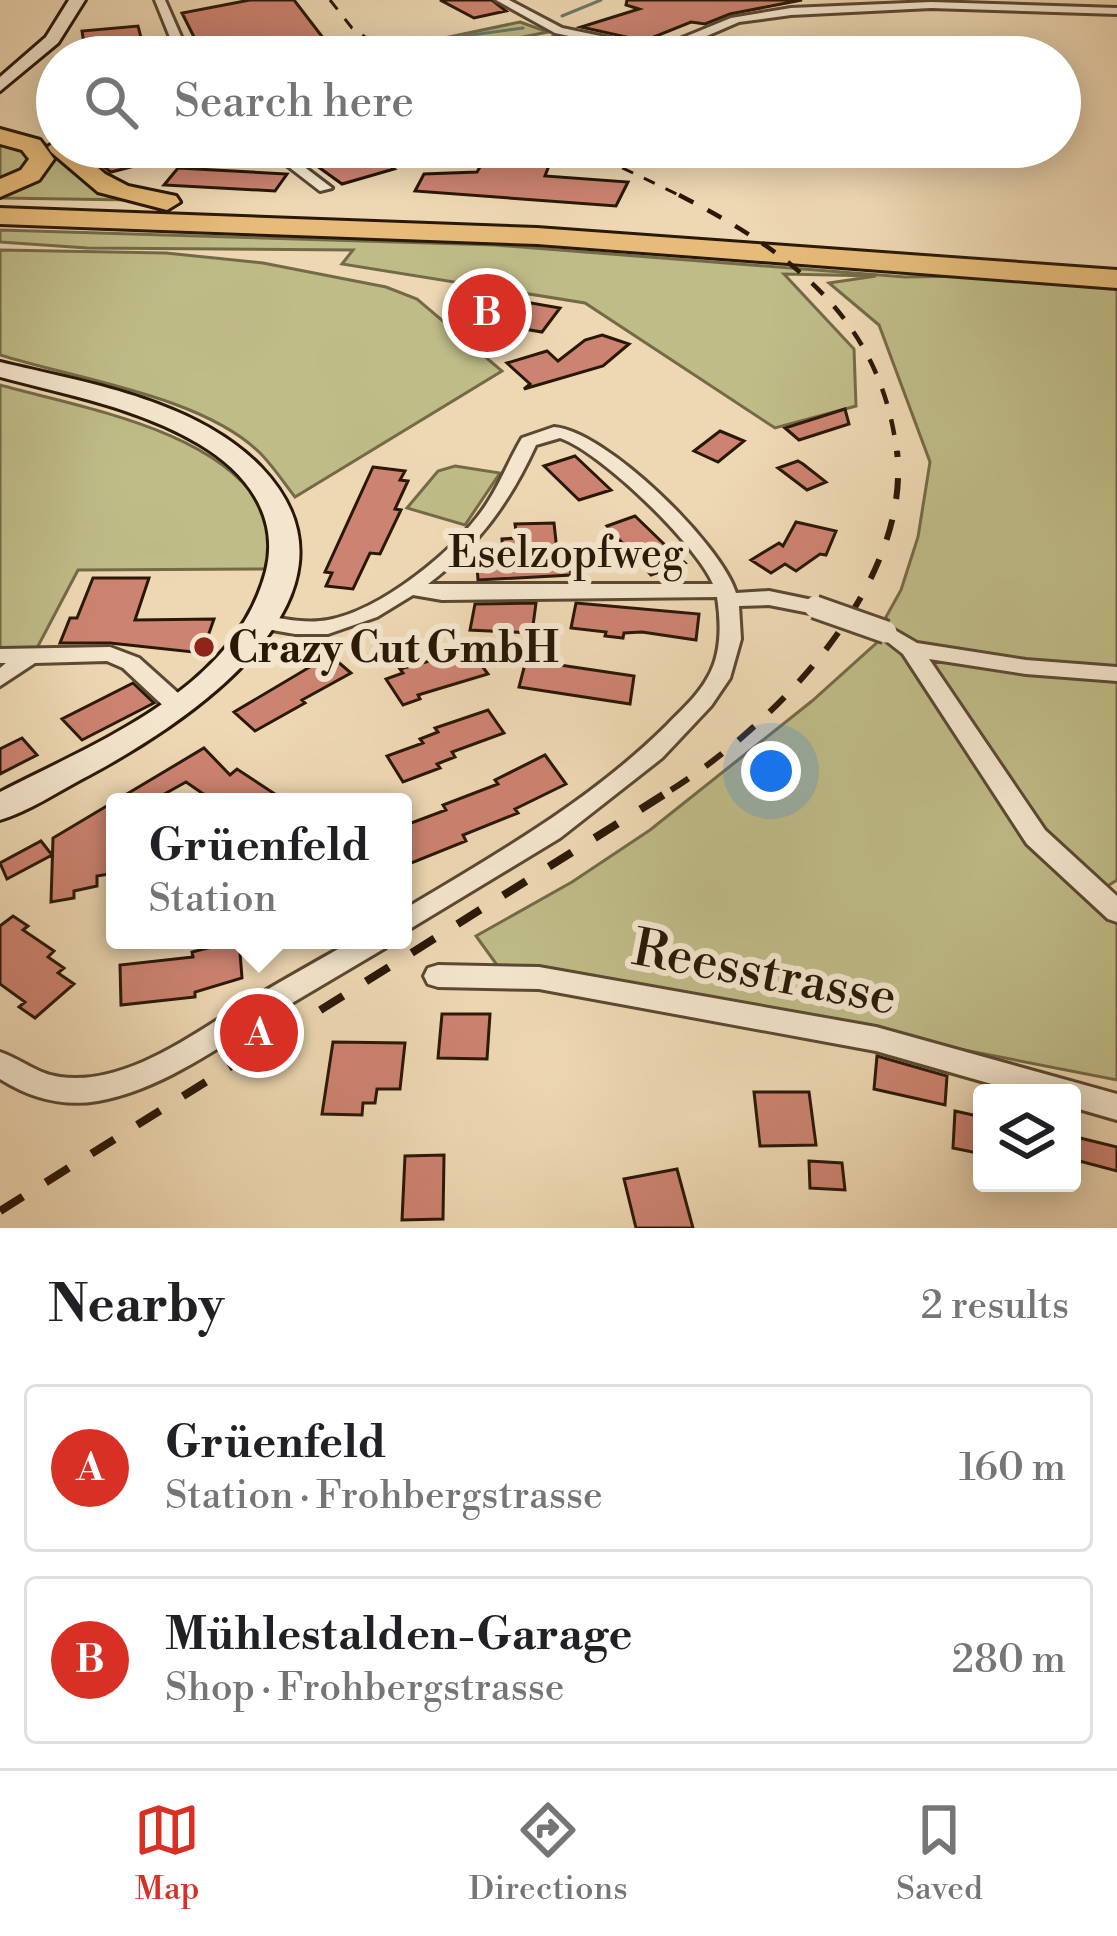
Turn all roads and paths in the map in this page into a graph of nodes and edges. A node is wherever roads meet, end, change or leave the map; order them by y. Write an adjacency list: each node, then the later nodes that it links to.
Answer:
1 (61, 0): 7 (main road)
2 (77, 0): 8 (main road)
3 (160, 0): 9 (street)
4 (501, 0): 10 (street)
5 (1029, 4): 6 (street); 11 (street)
6 (1117, 10)
7 (37, 36)
8 (54, 36)
9 (175, 36)
10 (577, 36)
11 (697, 36)
12 (36, 38): 14 (main road)
13 (36, 54): 15 (main road)
14 (0, 72)
15 (0, 86)
16 (0, 132): 17 (highway); 18 (highway)
17 (36, 141)
18 (36, 151)
19 (36, 167): 23 (highway)
20 (78, 168): 25 (highway)
21 (298, 168): 22 (street)
22 (325, 188)
23 (0, 189)
24 (0, 205): 25 (highway)
25 (244, 211): 27 (highway)
26 (0, 218): 28 (highway)
27 (1117, 266)
28 (1117, 279)
29 (0, 369): 32 (main road)
30 (409, 588): 31 (street, Eselzopfweg); 31 (street); 32 (street)
31 (727, 595): 33 (street, Eselzopfweg, bridge); 41 (street)
32 (262, 622): 38 (main road)
33 (911, 649): 36 (street); 40 (street)
34 (0, 656): 35 (street)
35 (27, 658): 37 (street); 38 (street)
36 (1117, 674)
37 (0, 679)
38 (179, 707): 39 (main road)
39 (0, 807)
40 (1117, 912)
41 (412, 917)
42 (361, 949): 44 (street)
43 (438, 976): 45 (street, Reesstrasse)
44 (0, 1064)
45 (1035, 1084)
46 (1081, 1097): 47 (street, Reesstrasse)
47 (1117, 1107)

